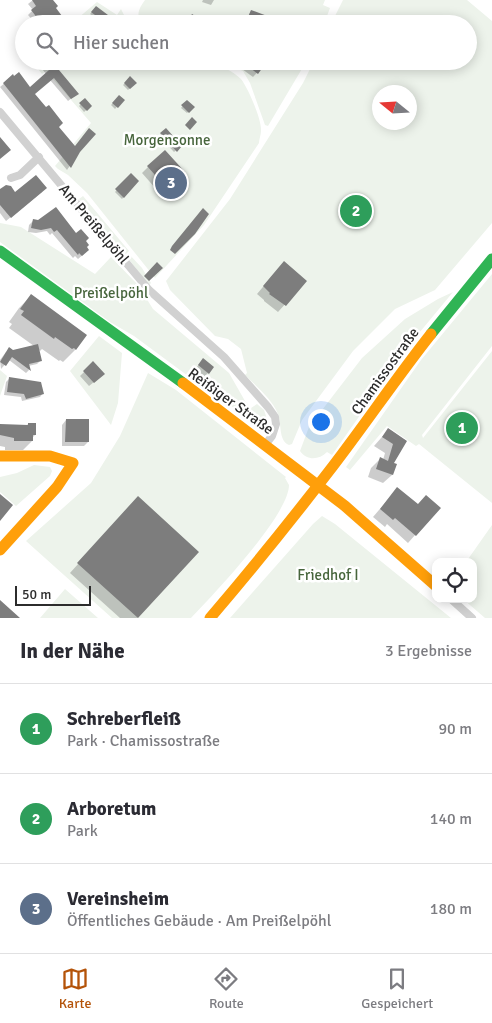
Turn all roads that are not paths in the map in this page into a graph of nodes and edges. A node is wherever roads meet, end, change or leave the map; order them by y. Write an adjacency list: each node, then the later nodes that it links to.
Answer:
1 (0, 112): 2 (street, Am Preißelpöhl)
2 (39, 157): 3 (street); 6 (street, Am Preißelpöhl)
3 (11, 178)
4 (0, 252): 6 (street, Reißiger Straße)
5 (492, 259): 8 (street, Chamissostraße)
6 (265, 445): 8 (street, Reißiger Straße)
7 (0, 456): 9 (street)
8 (318, 485): 10 (street, Reißiger Straße); 12 (street, Chamissostraße)
9 (0, 550)
10 (432, 583)
11 (455, 603): 13 (street)
12 (210, 618)
13 (472, 618)

